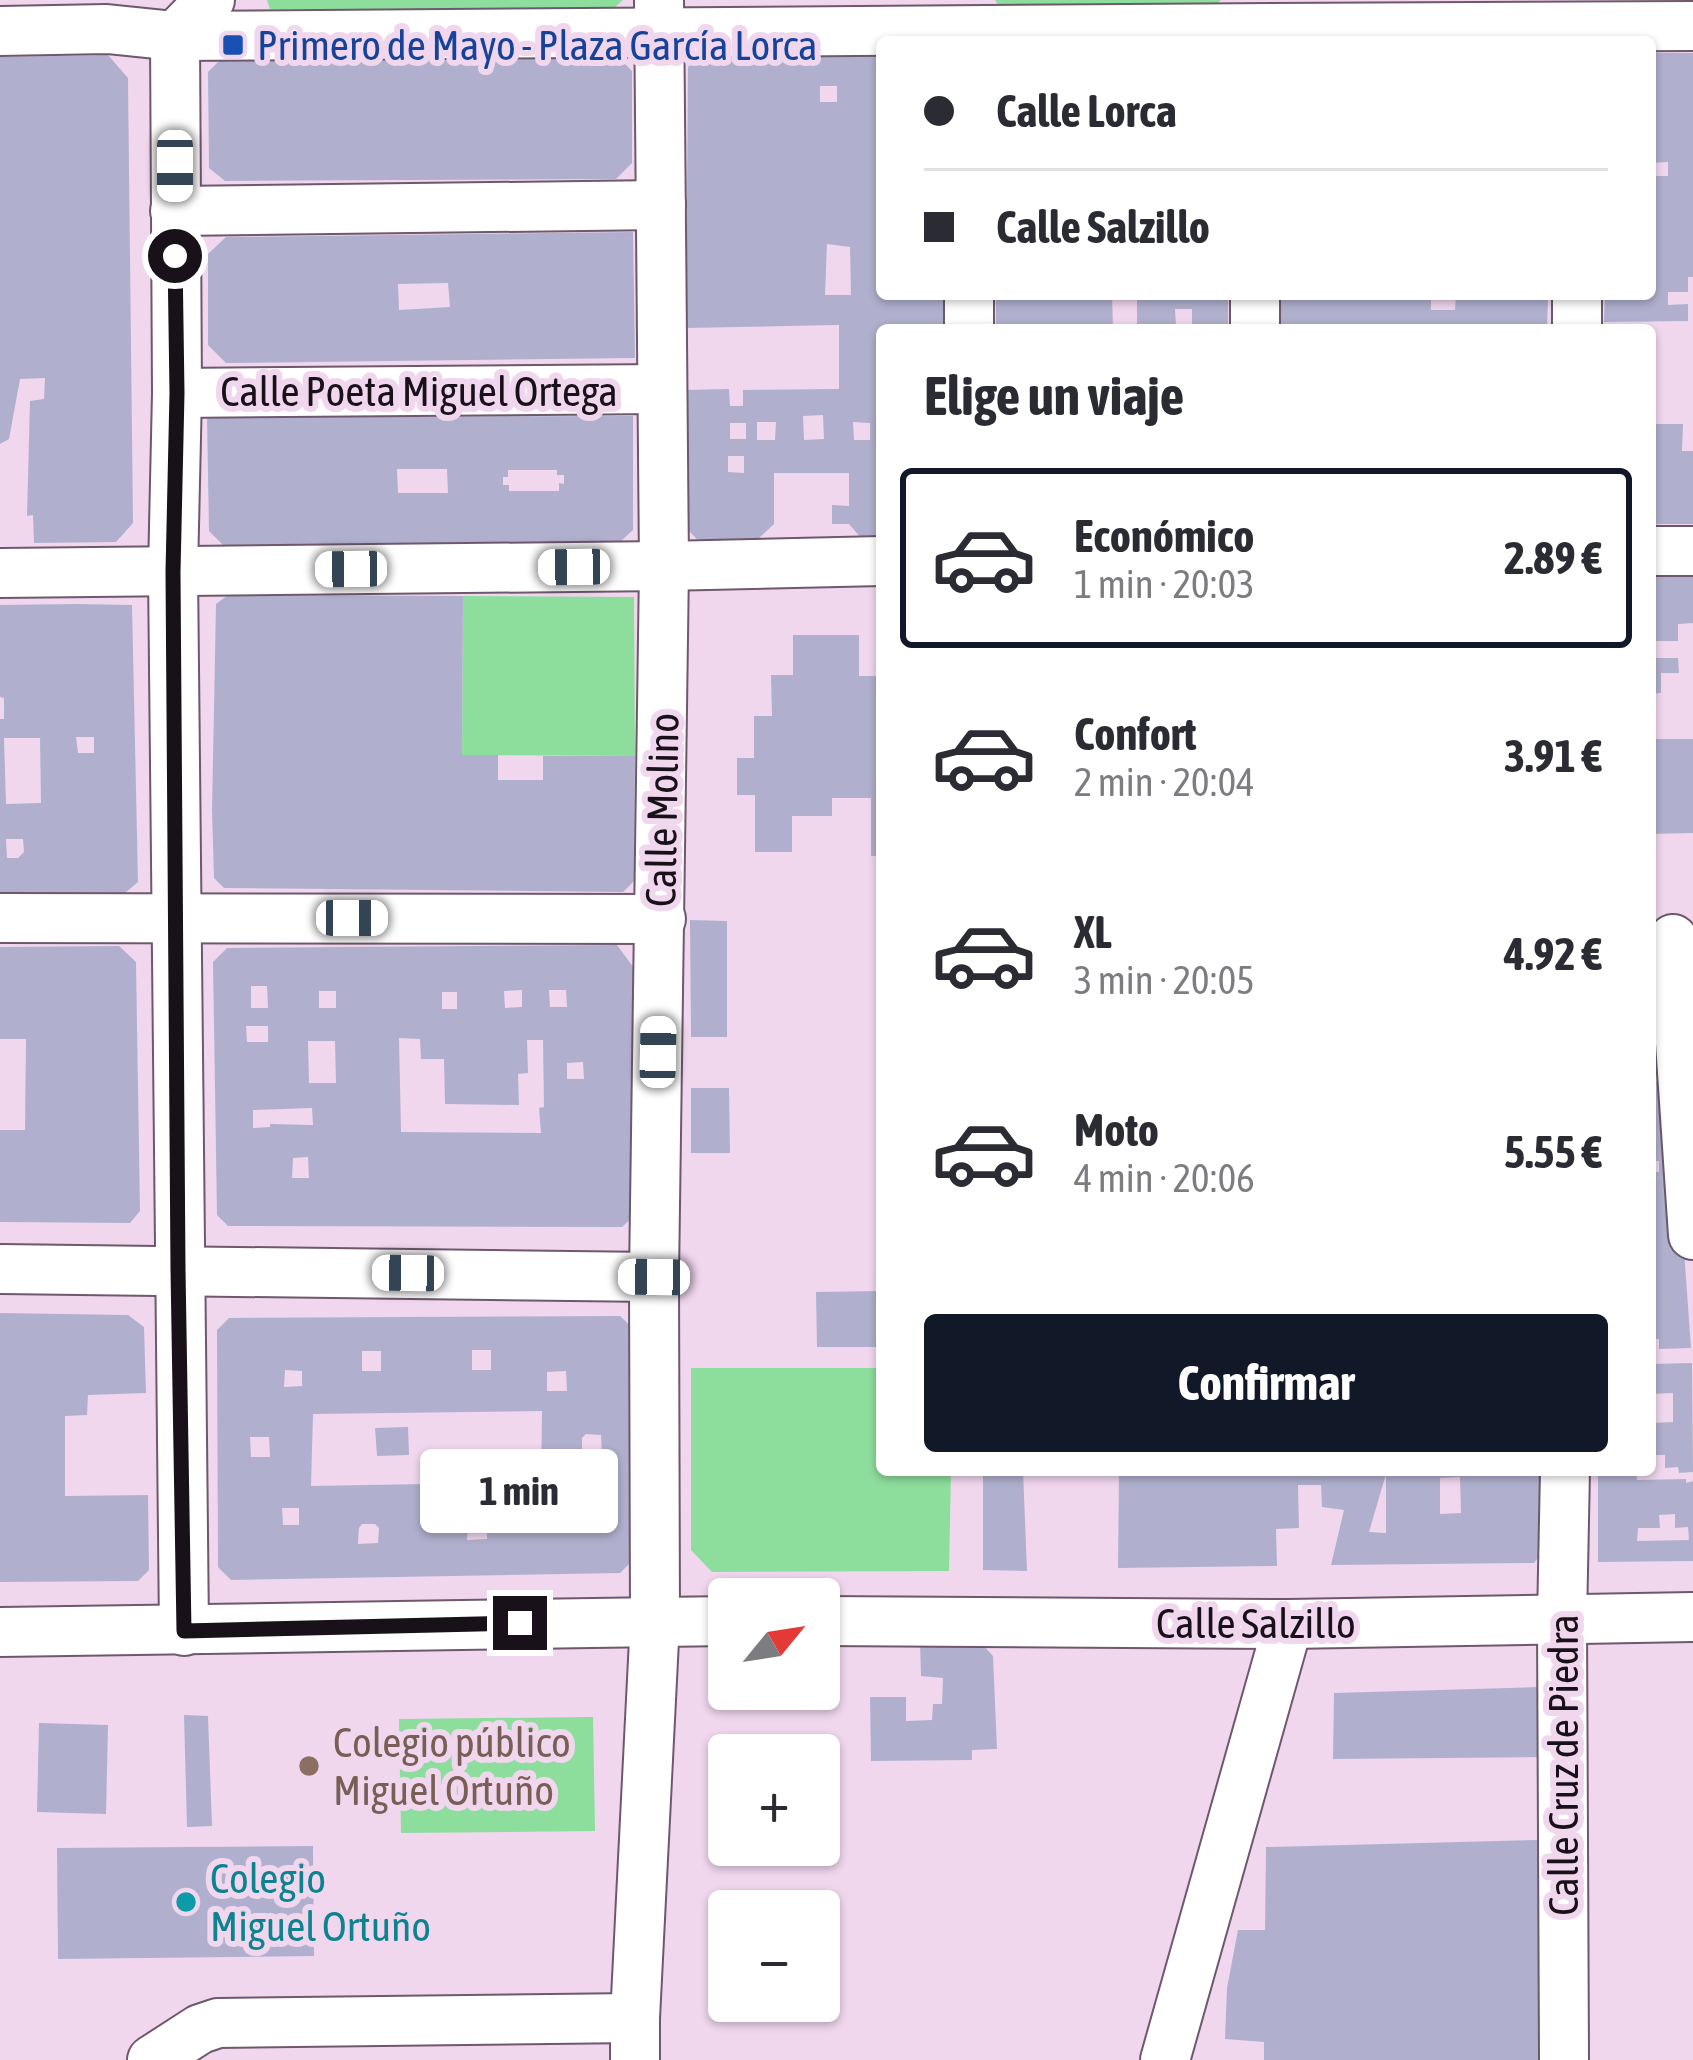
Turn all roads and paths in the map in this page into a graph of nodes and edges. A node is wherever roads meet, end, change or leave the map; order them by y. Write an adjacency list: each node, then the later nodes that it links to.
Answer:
1 (210, 0): 8 (street)
2 (659, 15): 5 (street); 8 (street); 9 (street, Calle Molino)
3 (1255, 23): 4 (street); 5 (street)
4 (1579, 23): 6 (street)
5 (972, 24)
6 (1693, 26)
7 (0, 31): 8 (street)
8 (175, 36): 10 (street)
9 (661, 205): 10 (street); 11 (street, Calle Molino)
10 (175, 211): 12 (street)
11 (661, 389): 12 (street, Calle Poeta Miguel Ortega); 16 (street, Calle Molino)
12 (177, 393): 17 (street)
13 (1693, 550): 14 (street)
14 (1656, 551)
15 (876, 561): 16 (street)
16 (664, 566): 17 (street); 21 (street, Calle Molino)
17 (173, 572): 18 (street); 20 (street)
18 (0, 573)
19 (0, 918): 20 (street)
20 (176, 918): 21 (street); 25 (street)
21 (661, 919): 26 (street, Calle Molino)
22 (1672, 939): 23 (street)
23 (1693, 1235)
24 (0, 1269): 25 (street)
25 (178, 1270): 26 (street); 34 (street)
26 (654, 1277): 29 (street, Calle Molino)
27 (1564, 1476): 32 (street, Calle Cruz de Piedra)
28 (1693, 1617): 32 (street, Calle Salzillo)
29 (655, 1620): 30 (street); 34 (street); 36 (street, Calle Molino)
30 (708, 1621)
31 (840, 1621): 33 (street, Calle Salzillo)
32 (1562, 1621): 33 (street, Calle Salzillo); 39 (street, Calle Cruz de Piedra)
33 (1288, 1624): 38 (street)
34 (184, 1631): 35 (street)
35 (0, 1632)
36 (635, 2039): 37 (street)
37 (152, 2060)
38 (1166, 2060)
39 (1564, 2060)

